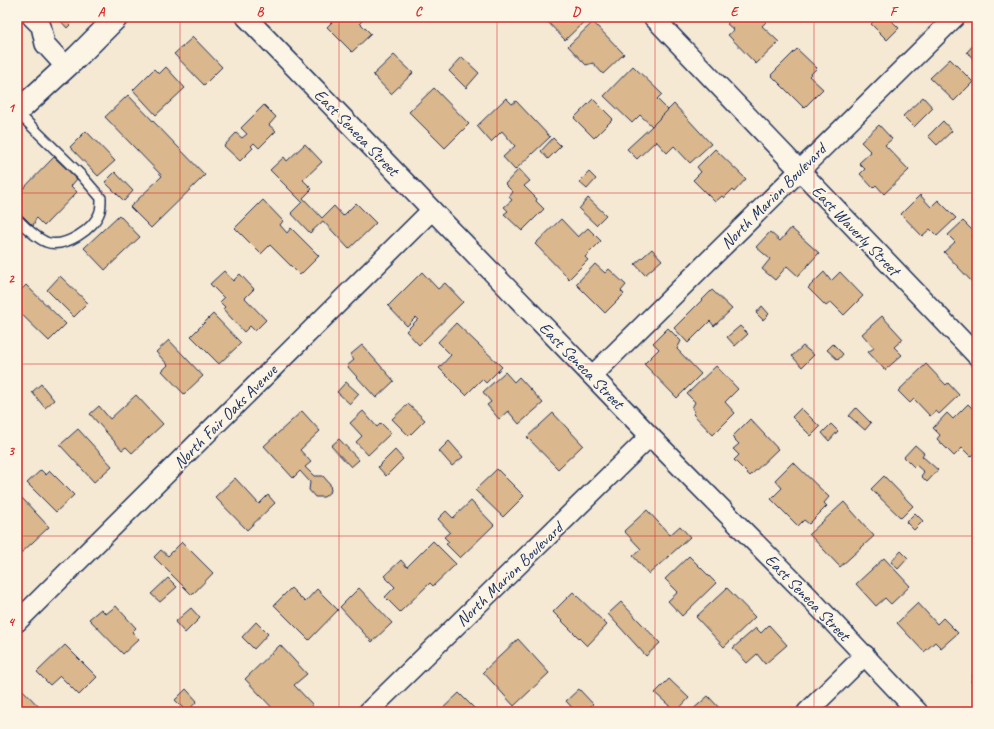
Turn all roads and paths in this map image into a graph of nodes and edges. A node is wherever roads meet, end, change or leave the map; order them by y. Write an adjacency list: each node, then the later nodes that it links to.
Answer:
1 (32, 17): 6 (street)
2 (117, 17): 6 (street)
3 (246, 17): 9 (street, East Seneca Street)
4 (652, 17): 8 (street, East Waverly Street)
5 (955, 17): 8 (street, North Marion Boulevard)
6 (66, 67): 7 (street)
7 (17, 112): 10 (lane)
8 (799, 170): 11 (street, East Waverly Street); 12 (street, North Marion Boulevard)
9 (432, 210): 12 (street, East Seneca Street); 14 (street, North Fair Oaks Avenue)
10 (17, 219)
11 (977, 356)
12 (593, 375): 13 (street, East Seneca Street)
13 (650, 436): 15 (street, East Seneca Street); 16 (street, North Marion Boulevard)
14 (17, 622)
15 (865, 655): 17 (street); 18 (street, East Seneca Street)
16 (368, 712)
17 (807, 712)
18 (918, 712)

